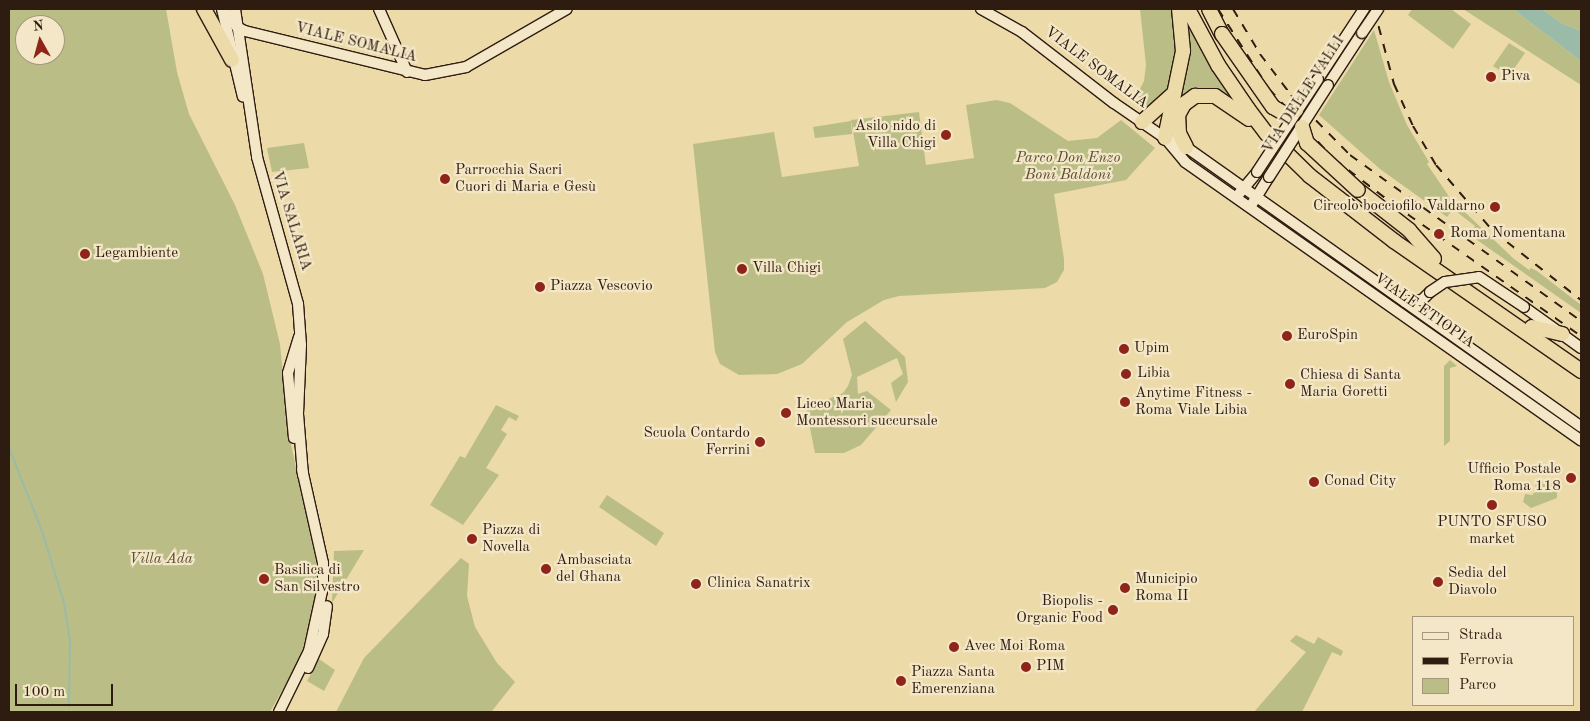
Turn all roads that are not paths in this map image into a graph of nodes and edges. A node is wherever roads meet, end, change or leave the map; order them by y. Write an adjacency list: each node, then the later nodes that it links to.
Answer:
1 (204, 9): 14 (highway)
2 (223, 9): 13 (main road); 14 (main road, VIA SALARIA)
3 (235, 9): 13 (main road, VIA SALARIA)
4 (379, 9): 15 (main road)
5 (567, 9): 15 (main road, VIALE SOMALIA)
6 (981, 9): 19 (main road, VIALE SOMALIA)
7 (1180, 9): 16 (highway)
8 (1188, 9): 21 (highway)
9 (1197, 9): 26 (highway)
10 (1209, 9): 17 (highway, bridge)
11 (1364, 9): 17 (main road, VIA DELLE VALLI, bridge)
12 (1378, 9): 20 (main road, VIA DELLE VALLI, bridge)
13 (238, 27): 15 (main road, VIALE SOMALIA); 18 (main road, VIA SALARIA)
14 (232, 60): 18 (main road, VIA SALARIA)
15 (407, 72)
16 (1173, 94): 19 (highway); 22 (highway)
17 (1296, 110): 24 (main road, VIA DELLE VALLI, bridge)
18 (248, 115): 35 (main road, VIA SALARIA)
19 (1142, 122): 22 (main road, VIALE SOMALIA)
20 (1302, 127): 25 (main road, VIA DELLE VALLI, bridge); 26 (highway, bridge)
21 (1267, 134): 23 (highway); 32 (highway)
22 (1165, 138): 23 (main road, VIALE SOMALIA); 24 (main road, VIALE SOMALIA)
23 (1186, 147): 24 (main road, VIALE SOMALIA)
24 (1239, 194): 25 (main road)
25 (1252, 202): 27 (main road, VIALE ETIOPIA); 34 (main road, VIALE ETIOPIA)
26 (1434, 259): 28 (highway)
27 (1405, 302): 29 (main road, bridge); 33 (main road, VIALE ETIOPIA)
28 (1532, 327): 29 (highway); 31 (highway)
29 (1562, 334): 30 (main road)
30 (1581, 348)
31 (1581, 362)
32 (1581, 371)
33 (1581, 427)
34 (1581, 440)
35 (279, 712)

